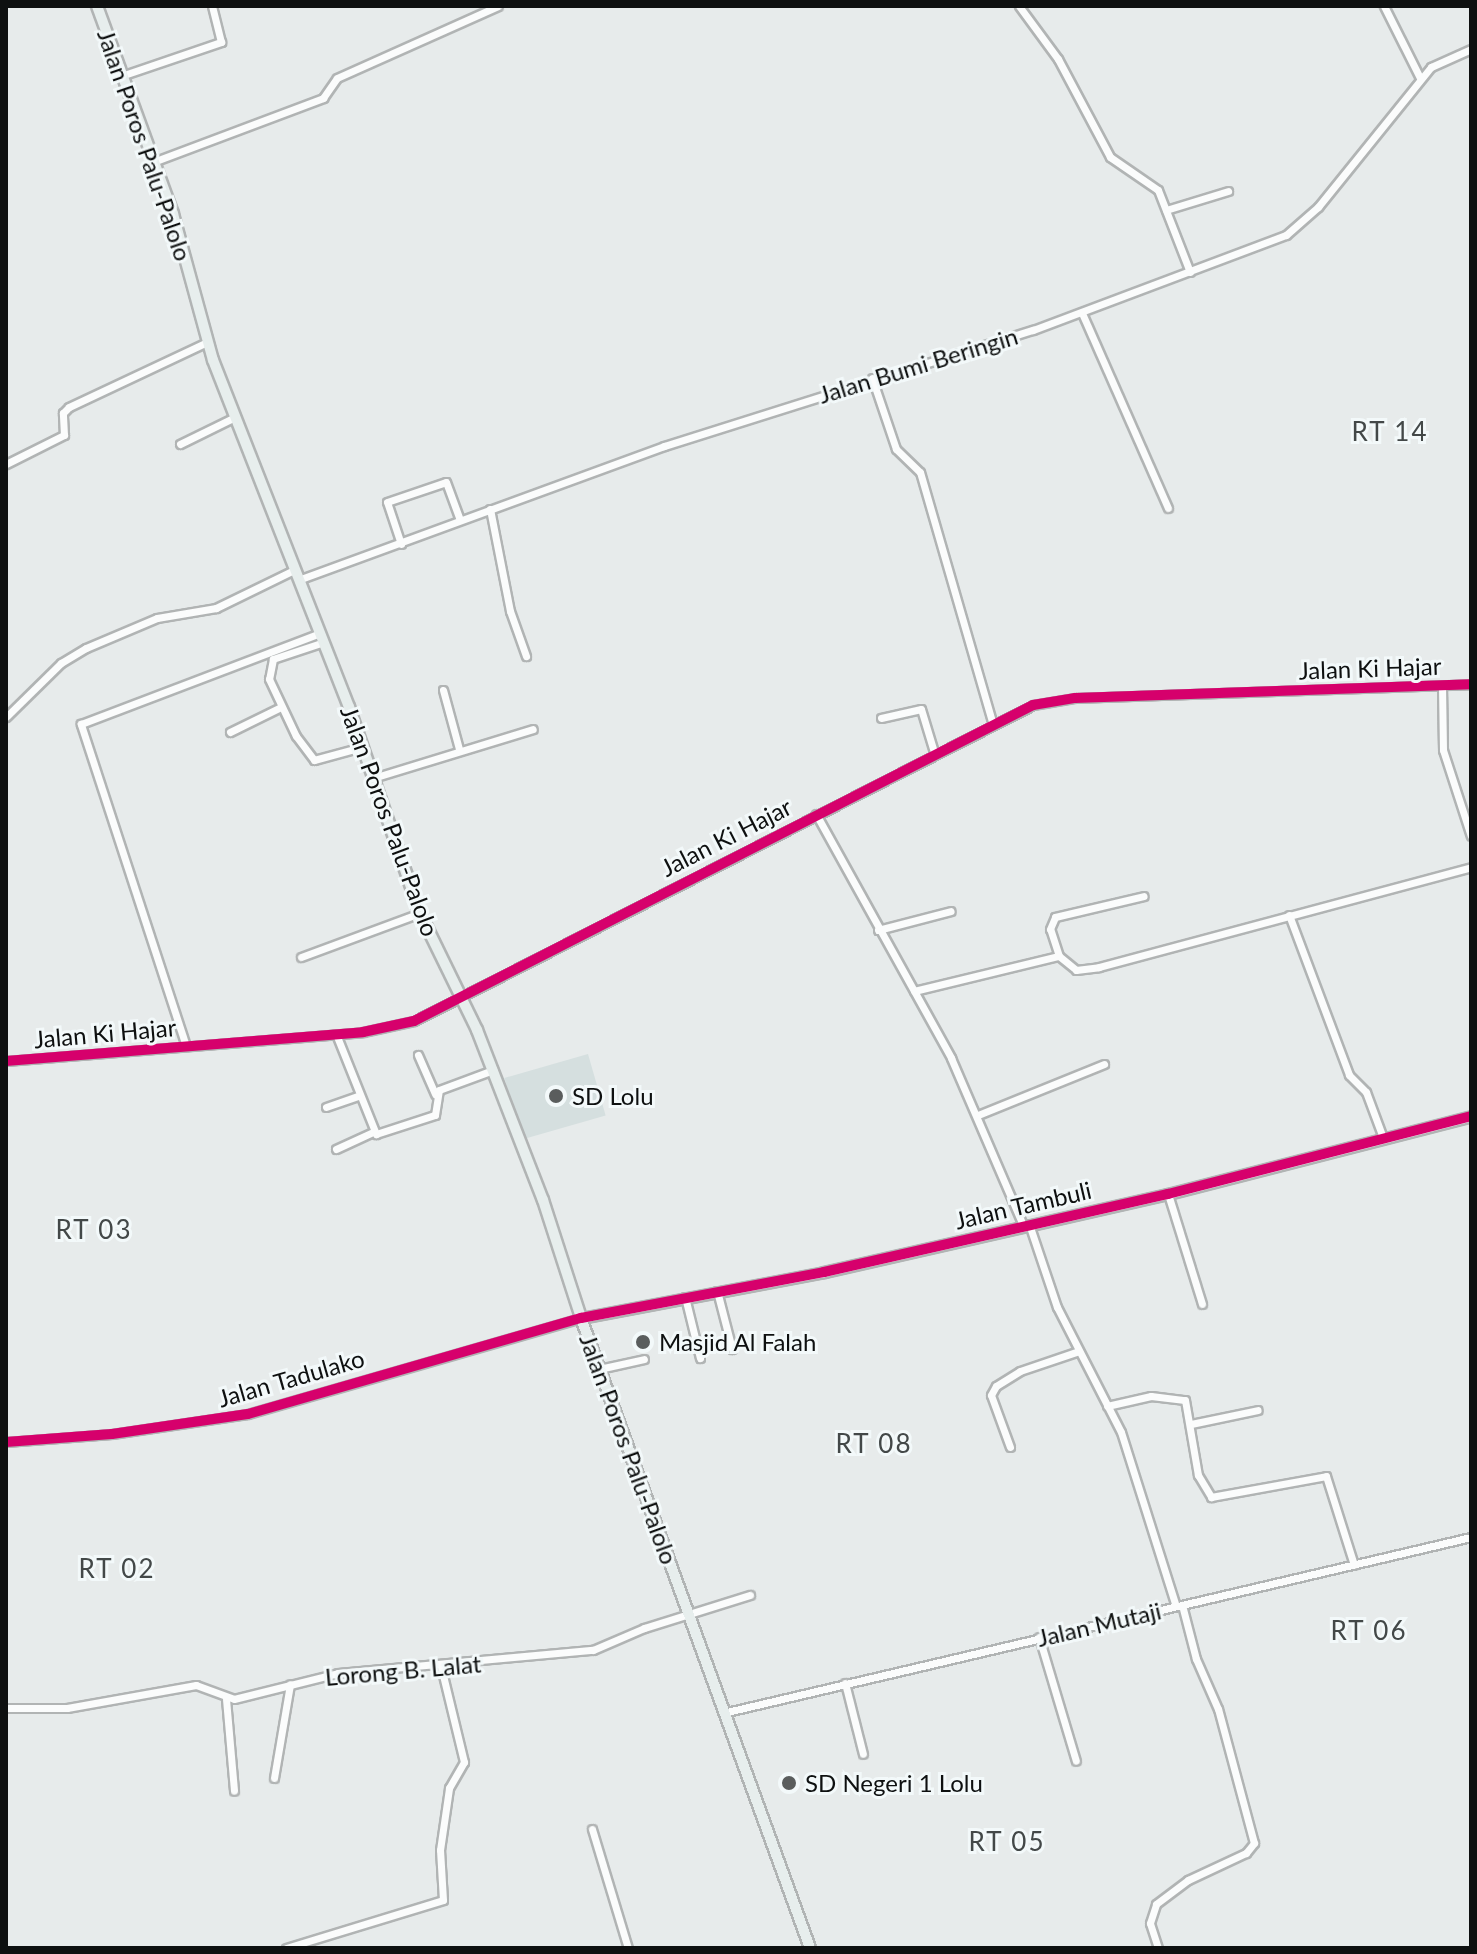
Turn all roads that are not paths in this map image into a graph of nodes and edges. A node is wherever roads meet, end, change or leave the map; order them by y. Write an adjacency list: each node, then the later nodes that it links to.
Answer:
1 (97, 6): 7 (main road, Jalan Poros Palu-Palolo)
2 (212, 6): 7 (street)
3 (498, 6): 9 (street)
4 (1019, 6): 11 (street)
5 (1384, 6): 8 (street)
6 (1471, 49): 8 (street, Jalan Bumi Beringin)
7 (121, 76): 9 (main road, Jalan Poros Palu-Palolo)
8 (1420, 78): 12 (street, Jalan Bumi Beringin)
9 (153, 162): 14 (main road, Jalan Poros Palu-Palolo)
10 (1228, 191): 11 (street)
11 (1166, 210): 12 (street)
12 (1190, 272): 13 (street, Jalan Bumi Beringin)
13 (1082, 313): 15 (street, Jalan Bumi Beringin); 19 (street)
14 (207, 342): 16 (main road, Jalan Poros Palu-Palolo); 18 (street)
15 (872, 378): 20 (street, Jalan Bumi Beringin); 32 (street)
16 (235, 417): 17 (street); 23 (main road, Jalan Poros Palu-Palolo)
17 (180, 444)
18 (6, 464)
19 (1168, 508)
20 (490, 509): 21 (street, Jalan Bumi Beringin); 25 (street)
21 (460, 520): 22 (street, Jalan Bumi Beringin); 22 (street)
22 (401, 544): 23 (street, Jalan Bumi Beringin)
23 (296, 575): 24 (main road, Jalan Poros Palu-Palolo); 30 (street, Jalan Bumi Beringin)
24 (322, 638): 29 (street); 35 (main road, Jalan Poros Palu-Palolo); 52 (street)
25 (526, 656)
26 (1471, 684): 27 (street, Jalan Ki Hajar)
27 (1442, 686): 32 (street, Jalan Ki Hajar); 40 (street)
28 (443, 690): 36 (street)
29 (281, 707): 34 (street); 35 (street)
30 (6, 717)
31 (881, 718): 37 (street)
32 (992, 722): 37 (street, Jalan Ki Hajar)
33 (533, 729): 36 (street)
34 (230, 732)
35 (362, 747): 38 (main road, Jalan Poros Palu-Palolo)
36 (459, 749): 38 (street)
37 (934, 752): 39 (street, Jalan Ki Hajar)
38 (373, 778): 44 (main road, Jalan Poros Palu-Palolo)
39 (816, 814): 46 (street); 50 (street, Jalan Ki Hajar)
40 (1471, 836)
41 (1471, 867): 45 (street)
42 (1144, 896): 47 (street)
43 (951, 911): 46 (street)
44 (420, 913): 48 (street); 50 (main road, Jalan Poros Palu-Palolo)
45 (1289, 915): 47 (street); 63 (street)
46 (878, 930): 49 (street)
47 (1059, 956): 49 (street)
48 (301, 957)
49 (914, 991): 60 (street)
50 (459, 998): 51 (street, Jalan Ki Hajar); 56 (main road, Jalan Poros Palu-Palolo)
51 (336, 1034): 52 (street, Jalan Ki Hajar); 58 (street)
52 (186, 1046): 54 (street, Jalan Ki Hajar)
53 (418, 1055): 57 (street)
54 (6, 1061)
55 (1104, 1064): 60 (street)
56 (493, 1070): 57 (street); 70 (main road, Jalan Poros Palu-Palolo)
57 (435, 1094): 62 (street)
58 (358, 1096): 59 (street); 62 (street)
59 (326, 1107)
60 (978, 1115): 66 (street)
61 (1471, 1116): 63 (street, Jalan Tambuli)
62 (373, 1132): 64 (street)
63 (1382, 1135): 65 (street, Jalan Tambuli)
64 (336, 1149)
65 (1168, 1194): 66 (street, Jalan Tambuli); 69 (street)
66 (1026, 1224): 67 (street, Jalan Tambuli); 72 (street)
67 (717, 1291): 68 (street, Jalan Tambuli); 71 (street)
68 (685, 1297): 70 (street, Jalan Tambuli); 73 (street)
69 (1202, 1304)
70 (581, 1318): 75 (main road, Jalan Poros Palu-Palolo); 79 (street, Jalan Tadulako)
71 (732, 1349)
72 (1079, 1351): 76 (street); 80 (street)
73 (700, 1358)
74 (644, 1359): 75 (street)
75 (599, 1369): 85 (main road, Jalan Poros Palu-Palolo)
76 (1107, 1406): 78 (street); 84 (street)
77 (1258, 1410): 78 (street)
78 (1191, 1424): 82 (street)
79 (6, 1442)
80 (1010, 1447)
81 (1471, 1537): 82 (street, Jalan Mutaji)
82 (1354, 1565): 84 (street, Jalan Mutaji)
83 (750, 1595): 85 (street, Lorong B. Lalat)
84 (1179, 1606): 86 (street, Jalan Mutaji); 101 (street)
85 (691, 1616): 87 (street, Lorong B. Lalat); 92 (main road, Jalan Poros Palu-Palolo)
86 (1039, 1637): 88 (street, Jalan Mutaji); 94 (street)
87 (441, 1667): 89 (street, Lorong B. Lalat); 98 (street)
88 (845, 1683): 92 (street, Jalan Mutaji); 93 (street)
89 (290, 1684): 90 (street, Lorong B. Lalat); 95 (street)
90 (226, 1699): 91 (street); 96 (street)
91 (6, 1708)
92 (727, 1712): 100 (main road, Jalan Poros Palu-Palolo)
93 (863, 1754)
94 (1076, 1761)
95 (274, 1778)
96 (234, 1791)
97 (592, 1829): 99 (street)
98 (286, 1948)
99 (628, 1948)
100 (810, 1948)
101 (1158, 1948)

